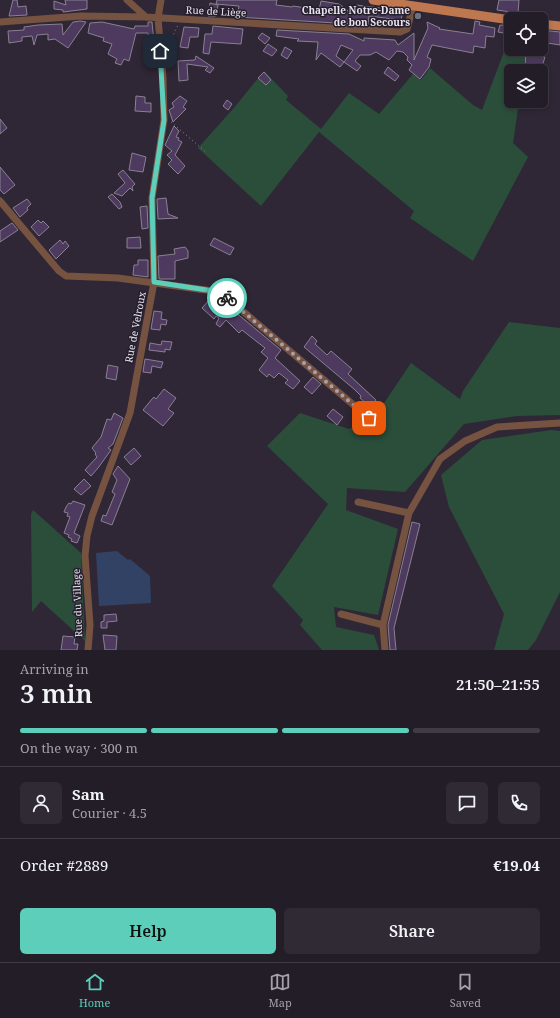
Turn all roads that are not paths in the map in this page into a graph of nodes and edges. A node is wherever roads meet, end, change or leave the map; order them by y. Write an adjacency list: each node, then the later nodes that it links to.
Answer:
1 (127, 0): 5 (street)
2 (161, 0): 6 (street, Rue de Velroux)
3 (373, 0): 4 (main road)
4 (413, 6): 6 (street, Rue de Liège); 7 (main road)
5 (146, 17): 6 (street, Rue de Liège); 8 (street, Rue de Liège)
6 (158, 18): 12 (street, Rue de Velroux)
7 (504, 19)
8 (0, 22)
9 (548, 25): 10 (main road)
10 (560, 26)
11 (0, 201): 12 (street)
12 (154, 282): 13 (street); 17 (street, Rue de Velroux)
13 (369, 418)
14 (560, 423): 16 (street)
15 (358, 502): 16 (street)
16 (409, 513): 19 (street)
17 (85, 556): 20 (street, Rue du Village)
18 (341, 614): 19 (street)
19 (383, 625): 21 (street)
20 (88, 650)
21 (385, 650)

